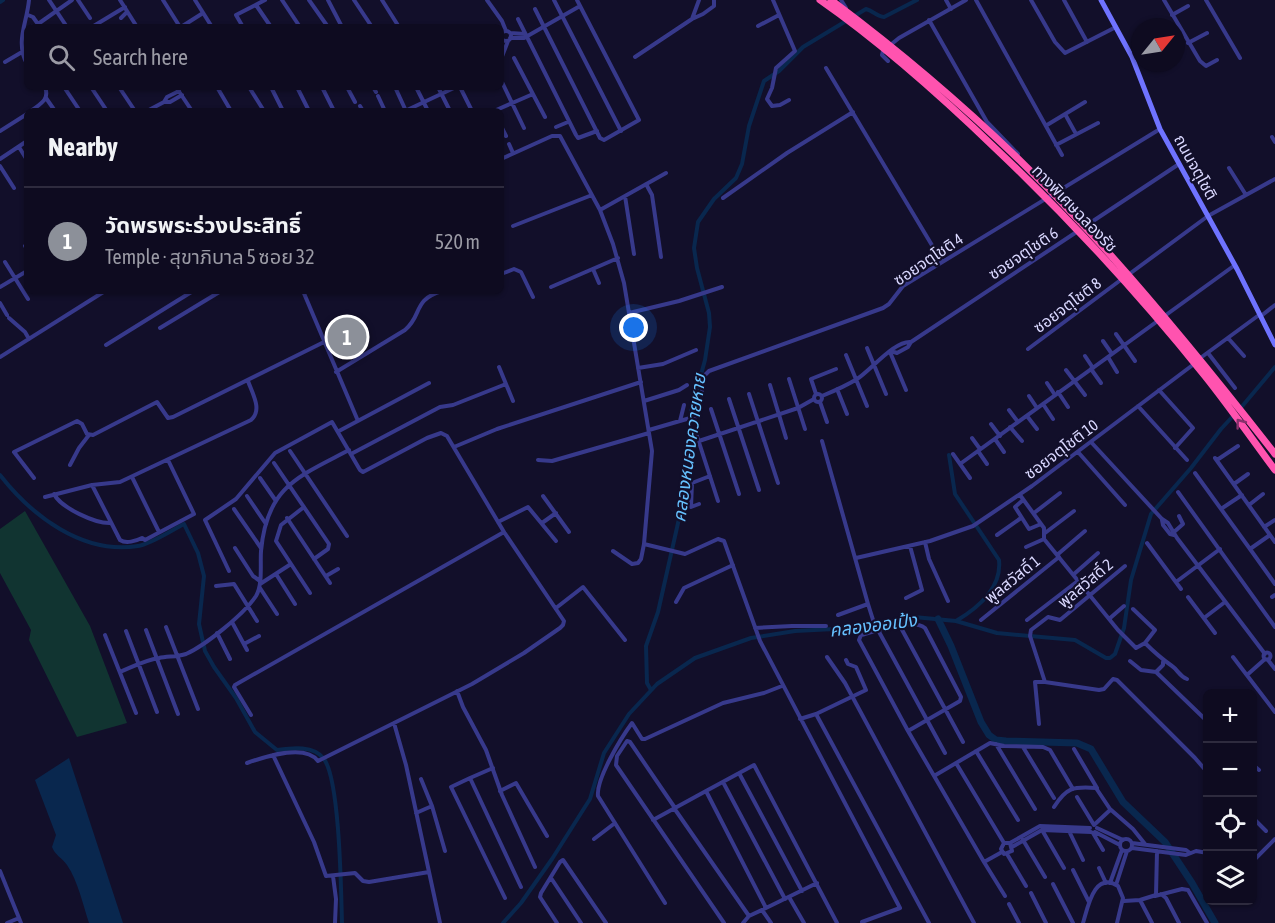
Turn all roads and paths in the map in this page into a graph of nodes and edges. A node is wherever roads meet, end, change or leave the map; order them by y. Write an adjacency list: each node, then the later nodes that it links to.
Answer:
1 (29, 0): 40 (street)
2 (49, 0): 38 (street)
3 (72, 0): 38 (street)
4 (78, 0): 44 (street)
5 (120, 0): 35 (street)
6 (164, 0): 55 (street)
7 (195, 0): 39 (street)
8 (265, 0): 31 (street)
9 (282, 0): 60 (street)
10 (309, 0): 61 (street)
11 (328, 0): 62 (street)
12 (354, 0): 63 (street)
13 (382, 0): 64 (street)
14 (487, 0): 65 (street)
15 (554, 0): 41 (street)
16 (577, 0): 32 (street)
17 (699, 0): 46 (street)
18 (714, 0): 46 (street)
19 (773, 0): 42 (street)
20 (820, 0): 315 (highway, ทางพิเศษฉลองรัช, one-way to 20, bridge)
21 (831, 0): 307 (highway, ทางพิเศษฉลองรัช, bridge)
22 (841, 0): 34 (street)
23 (946, 0): 37 (street)
24 (966, 0): 37 (street)
25 (976, 0): 141 (street)
26 (1031, 0): 74 (street)
27 (1064, 0): 74 (street)
28 (1101, 0): 69 (street, ถนนจตุโชติ)
29 (1164, 0): 43 (street)
30 (1206, 0): 82 (street)
31 (256, 5): 58 (street); 59 (street)
32 (580, 6): 41 (street); 147 (street)
33 (1188, 6): 43 (street)
34 (846, 8)
35 (126, 9): 45 (street); 53 (street); 54 (street)
36 (535, 9): 67 (street)
37 (951, 9): 48 (street)
38 (57, 11): 51 (street); 52 (street)
39 (203, 13): 56 (street); 57 (street)
40 (28, 15): 49 (street); 50 (street)
41 (562, 15): 67 (street); 147 (street)
42 (779, 15): 68 (street); 110 (street)
43 (1172, 15): 76 (street)
44 (90, 18)
45 (121, 18)
46 (692, 18): 80 (street)
47 (518, 19): 72 (street)
48 (929, 20): 84 (street); 169 (street)
49 (28, 24)
50 (38, 24)
51 (41, 24)
52 (65, 24)
53 (98, 24)
54 (135, 24)
55 (178, 24)
56 (185, 24)
57 (210, 24)
58 (241, 24)
59 (269, 24)
60 (298, 24)
61 (326, 24)
62 (340, 24)
63 (370, 24)
64 (397, 24)
65 (503, 24)
66 (504, 26): 73 (street)
67 (543, 26): 72 (street); 146 (street)
68 (758, 26)
69 (1116, 27): 74 (street); 144 (street, ถนนจตุโชติ)
70 (1207, 33): 76 (street)
71 (24, 34): 78 (street)
72 (527, 35): 73 (street); 139 (street)
73 (508, 37): 75 (street); 77 (street)
74 (1087, 42)
75 (504, 43)
76 (1188, 43): 83 (street)
77 (504, 50)
78 (22, 52): 79 (street); 85 (street)
79 (24, 57)
80 (635, 57)
81 (514, 58): 107 (street)
82 (1240, 58)
83 (1217, 60)
84 (888, 61)
85 (5, 62)
86 (826, 68): 135 (street)
87 (504, 86): 115 (street)
88 (45, 90): 109 (street)
89 (66, 90): 118 (street)
90 (93, 90): 119 (street)
91 (120, 90): 120 (street)
92 (177, 90): 111 (street)
93 (179, 90): 108 (street)
94 (219, 90): 123 (street)
95 (251, 90): 124 (street)
96 (273, 90): 125 (street)
97 (298, 90): 126 (street)
98 (324, 90): 127 (street)
99 (349, 90): 112 (street)
100 (396, 90): 129 (street)
101 (418, 90): 113 (street)
102 (439, 90): 106 (street)
103 (451, 90): 106 (street)
104 (460, 90): 133 (street)
105 (376, 92): 128 (street)
106 (441, 94): 113 (street); 132 (street)
107 (533, 94): 115 (street); 138 (street)
108 (182, 95): 111 (street); 122 (street)
109 (46, 98): 116 (street); 117 (street)
110 (789, 100)
111 (164, 102): 121 (street)
112 (355, 102)
113 (424, 102): 130 (street); 131 (street)
114 (1085, 102): 136 (street)
115 (512, 103): 134 (street); 143 (street)
116 (34, 108)
117 (53, 108)
118 (78, 108)
119 (105, 108)
120 (133, 108)
121 (153, 108)
122 (190, 108)
123 (229, 108)
124 (262, 108)
125 (282, 108)
126 (308, 108)
127 (332, 108)
128 (384, 108)
129 (405, 108)
130 (412, 108)
131 (427, 108)
132 (448, 108)
133 (470, 108)
134 (501, 108)
135 (852, 112): 173 (street); 181 (street)
136 (1065, 114): 141 (street); 149 (street)
137 (24, 116): 145 (street)
138 (545, 117)
139 (568, 122): 142 (street); 146 (street)
140 (1098, 123): 149 (street)
141 (1047, 125): 155 (street)
142 (556, 127)
143 (524, 129)
144 (1160, 129): 162 (street, ถนนจตุโชติ); 169 (street, ซอยจตุโชติ 4)
145 (0, 131)
146 (597, 131): 147 (street)
147 (621, 131)
148 (504, 132): 150 (street)
149 (1076, 134): 155 (street)
150 (506, 136)
151 (1272, 137): 152 (street)
152 (1275, 142)
153 (24, 143): 156 (street)
154 (509, 144): 157 (street)
155 (1056, 145): 159 (street)
156 (19, 147): 158 (street); 161 (street)
157 (513, 153): 160 (street); 170 (street)
158 (24, 155)
159 (1062, 155)
160 (504, 158)
161 (0, 159)
162 (1179, 164): 175 (street, ถนนจตุโชติ); 218 (street, ซอยจตุโชติ 6)
163 (0, 165): 168 (street)
164 (1229, 168): 171 (street)
165 (666, 173): 167 (street)
166 (1275, 179): 171 (street, ซอยจตุโชติ 8)
167 (646, 184): 172 (street); 178 (street)
168 (14, 188)
169 (1056, 192): 181 (street, ซอยจตุโชติ 4)
170 (592, 195): 174 (street); 176 (street)
171 (1246, 195): 175 (street, ซอยจตุโชติ 8)
172 (625, 196): 174 (street); 177 (street)
173 (723, 198)
174 (600, 210): 179 (street)
175 (1208, 216): 182 (street, ถนนจตุโชติ); 216 (street, ซอยจตุโชติ 8)
176 (513, 226)
177 (634, 254)
178 (661, 257)
179 (618, 258): 183 (street); 202 (street)
180 (5, 261): 186 (street)
181 (942, 262): 277 (street, ซอยจตุโชติ 4)
182 (1235, 265): 203 (street, ถนนจตุโชติ); 213 (street)
183 (593, 269): 187 (street); 189 (street)
184 (504, 272): 198 (street)
185 (24, 273): 186 (street)
186 (15, 278): 188 (street); 191 (street)
187 (599, 283)
188 (0, 287)
189 (551, 287)
190 (722, 287): 202 (street)
191 (24, 293)
192 (25, 294): 199 (street)
193 (100, 294): 209 (street)
194 (188, 294): 212 (street)
195 (216, 294): 205 (street)
196 (304, 294): 211 (street)
197 (434, 294): 233 (street)
198 (533, 297)
199 (28, 299)
200 (0, 303): 209 (street)
201 (1275, 306): 203 (street, ซอยจตุโชติ 10)
202 (629, 313): 230 (street)
203 (1260, 316): 206 (street, ถนนจตุโชติ); 208 (street, ซอยจตุโชติ 10)
204 (1275, 327): 206 (street)
205 (160, 328)
206 (1268, 332): 214 (street, ถนนจตุโชติ)
207 (1116, 334): 213 (street)
208 (1228, 338): 219 (street, ซอยจตุโชติ 10); 223 (street)
209 (29, 339): 224 (street)
210 (1103, 341): 220 (street)
211 (324, 342): 233 (street); 237 (street)
212 (106, 345)
213 (1123, 345): 220 (street); 226 (street)
214 (1275, 345)
215 (867, 348): 227 (street)
216 (1028, 349)
217 (696, 350): 230 (street)
218 (891, 352): 227 (street, ซอยจตุโชติ 6); 248 (street)
219 (1208, 353): 246 (street); 249 (street, ซอยจตุโชติ 10)
220 (1112, 354): 225 (street)
221 (846, 355): 236 (street)
222 (1085, 356): 229 (street)
223 (1244, 356)
224 (0, 357)
225 (1108, 357): 229 (street); 234 (street)
226 (1134, 361)
227 (874, 366): 236 (street, ซอยจตุโชติ 6); 252 (street)
228 (499, 367): 243 (street)
229 (1092, 368): 238 (street); 242 (street)
230 (639, 369): 239 (street)
231 (836, 369): 251 (street)
232 (1066, 370): 238 (street)
233 (336, 372): 275 (street)
234 (1117, 372)
235 (789, 379): 267 (street)
236 (856, 380): 247 (street, ซอยจตุโชติ 6); 264 (street)
237 (248, 381): 289 (street); 308 (street)
238 (1074, 381): 253 (street); 254 (street)
239 (641, 382): 260 (street); 299 (street)
240 (429, 383): 275 (street)
241 (1047, 383): 253 (street)
242 (1101, 383)
243 (506, 384): 259 (street); 303 (street)
244 (687, 385): 260 (street)
245 (770, 385): 271 (street)
246 (1235, 388)
247 (837, 389): 255 (street, ซอยจตุโชติ 6); 272 (street)
248 (906, 390)
249 (1159, 390): 265 (street, ซอยจตุโชติ 10); 300 (street)
250 (749, 394): 276 (street)
251 (816, 394): 255 (street); 258 (street)
252 (886, 394)
253 (1057, 394): 262 (street); 266 (street)
254 (1085, 395)
255 (822, 396): 261 (street)
256 (1029, 396): 268 (street)
257 (729, 399): 281 (street)
258 (814, 399): 261 (street); 267 (street)
259 (513, 400)
260 (644, 400): 287 (street)
261 (820, 402): 278 (street)
262 (1043, 404): 268 (street); 274 (street)
263 (684, 405): 277 (street)
264 (867, 406)
265 (1138, 406): 297 (street, ซอยจตุโชติ 10); 300 (street)
266 (1068, 407)
267 (798, 408): 271 (street); 283 (street)
268 (1037, 408): 273 (street)
269 (711, 409): 288 (street)
270 (1009, 410): 279 (street)
271 (779, 414): 276 (street); 291 (street)
272 (847, 414)
273 (1027, 416): 279 (street); 284 (street)
274 (1053, 418)
275 (358, 421): 286 (street)
276 (758, 421): 281 (street); 324 (street)
277 (680, 422): 287 (street)
278 (827, 422)
279 (1018, 422): 282 (street)
280 (991, 424): 290 (street)
281 (738, 427): 288 (street); 328 (street)
282 (1011, 427): 290 (street); 296 (street)
283 (805, 429)
284 (1037, 429)
285 (695, 430): 294 (street)
286 (339, 431): 303 (street); 392 (street)
287 (649, 431): 309 (street); 375 (street)
288 (718, 434): 294 (street); 332 (street)
289 (89, 435): 314 (street); 321 (street)
290 (999, 436): 293 (street)
291 (786, 438)
292 (972, 438): 301 (street)
293 (995, 439): 301 (street); 304 (street)
294 (699, 441): 319 (street)
295 (822, 441): 385 (street)
296 (1022, 441)
297 (1091, 441): 305 (street, ซอยจตุโชติ 10); 366 (street)
298 (1238, 446): 326 (street)
299 (454, 447): 303 (street); 355 (street)
300 (1174, 448): 310 (street)
301 (979, 450): 312 (street); 313 (street)
302 (290, 451): 316 (street)
303 (350, 452): 316 (street)
304 (1004, 452)
305 (1078, 452): 334 (street, ซอยจตุโชติ 10); 343 (street)
306 (953, 454): 312 (street)
307 (1275, 454)
308 (168, 460): 320 (street); 362 (street)
309 (538, 460)
310 (1187, 460)
311 (274, 463): 325 (street)
312 (960, 464): 323 (street)
313 (987, 464)
314 (70, 465)
315 (1275, 470)
316 (305, 473): 325 (street); 368 (street)
317 (1195, 473): 347 (street)
318 (1248, 474): 326 (street)
319 (710, 476): 341 (street); 342 (street)
320 (132, 477): 327 (street); 362 (street)
321 (34, 478)
322 (260, 478): 340 (street)
323 (970, 478)
324 (778, 483)
325 (289, 484): 340 (street); 345 (street)
326 (1234, 484): 335 (street)
327 (92, 485): 331 (street); 356 (street)
328 (759, 490)
329 (1178, 492): 380 (street)
330 (1060, 493): 350 (street)
331 (54, 494): 338 (street); 356 (street)
332 (739, 494)
333 (1263, 494): 344 (street)
334 (1020, 495): 339 (street); 372 (street, ซอยจตุโชติ 10)
335 (1242, 495): 344 (street); 347 (street)
336 (247, 496): 357 (street)
337 (543, 496): 349 (street)
338 (45, 497)
339 (1023, 500): 350 (street); 353 (street)
340 (276, 501): 357 (street)
341 (718, 501)
342 (699, 504)
343 (1125, 505)
344 (1249, 505): 360 (street)
345 (304, 507): 352 (street); 386 (street)
346 (234, 509): 379 (street)
347 (1221, 509): 381 (street)
348 (1074, 511): 365 (street)
349 (556, 513): 358 (street); 364 (street)
350 (1034, 513): 359 (street)
351 (1179, 516): 366 (street)
352 (287, 518): 386 (street); 387 (street)
353 (1021, 518): 359 (street); 369 (street)
354 (1275, 520): 360 (street)
355 (498, 522): 358 (street); 363 (street)
356 (111, 523): 362 (street)
357 (266, 524): 379 (street)
358 (542, 524): 371 (street)
359 (1041, 524): 365 (street)
360 (1264, 527): 367 (street)
361 (1085, 531): 384 (street, พูลสวัสดิ์ 1)
362 (159, 532)
363 (504, 532): 414 (street); 468 (street)
364 (569, 532)
365 (1044, 534): 370 (street)
366 (1174, 534): 390 (street)
367 (1270, 535): 373 (street); 381 (street)
368 (347, 536)
369 (997, 536)
370 (1044, 539): 377 (street); 384 (street)
371 (556, 541)
372 (925, 542): 376 (street, ซอยจตุโชติ 10); 407 (street)
373 (1275, 542)
374 (1147, 543): 397 (street)
375 (644, 544): 382 (street); 388 (street)
376 (910, 546): 385 (street, ซอยจตุโชติ 10); 406 (street)
377 (1026, 547)
378 (235, 548): 399 (street)
379 (261, 549): 399 (street)
380 (1220, 549): 390 (street); 428 (street)
381 (1250, 549): 400 (street)
382 (613, 551)
383 (1098, 553): 394 (street)
384 (1058, 556): 394 (street); 420 (street, พูลสวัสดิ์ 1)
385 (856, 558): 411 (street)
386 (314, 559): 395 (street)
387 (291, 564): 393 (street); 403 (street)
388 (733, 565): 408 (street); 429 (street)
389 (1125, 566): 404 (street, พูลสวัสดิ์ 2)
390 (1198, 566): 397 (street); 409 (street)
391 (338, 569): 395 (street)
392 (229, 571)
393 (276, 574): 399 (street); 410 (street)
394 (1074, 574): 396 (street)
395 (326, 576): 398 (street)
396 (1079, 580): 404 (street); 421 (street)
397 (1176, 582): 402 (street)
398 (330, 583)
399 (260, 584): 412 (street); 416 (street)
400 (1275, 584)
401 (216, 586): 412 (street)
402 (1181, 589)
403 (310, 592)
404 (1090, 595): 419 (street); 457 (street, พูลสวัสดิ์ 2)
405 (1188, 597): 418 (street)
406 (906, 598)
407 (948, 601)
408 (676, 602)
409 (1225, 602): 418 (street); 445 (street)
410 (295, 604)
411 (868, 604): 417 (street); 424 (street)
412 (247, 606): 422 (street); 423 (street)
413 (1124, 606): 419 (street)
414 (556, 608): 437 (street); 459 (street)
415 (1133, 609): 438 (street)
416 (277, 614)
417 (838, 615)
418 (1204, 618): 434 (street)
419 (1109, 619): 438 (street)
420 (981, 620)
421 (1027, 620)
422 (257, 621)
423 (232, 622): 433 (street); 439 (street)
424 (873, 623)
425 (826, 626): 429 (street)
426 (900, 626): 431 (street); 462 (street); 462 (street)
427 (166, 627): 442 (street)
428 (1275, 627)
429 (755, 629): 458 (street)
430 (146, 630): 446 (street)
431 (878, 630): 471 (street); 474 (street)
432 (126, 631): 451 (street)
433 (217, 633): 442 (street); 447 (street)
434 (1215, 633)
435 (105, 635): 453 (street)
436 (259, 636): 439 (street)
437 (625, 640)
438 (1145, 643): 450 (street)
439 (244, 644): 440 (street)
440 (248, 650)
441 (1275, 650): 445 (street)
442 (177, 656): 446 (street); 461 (street)
443 (826, 657): 460 (street)
444 (1233, 657): 455 (street)
445 (1267, 657): 452 (street); 455 (street)
446 (156, 658): 451 (street); 466 (street)
447 (230, 659)
448 (846, 660): 460 (street)
449 (1130, 661): 454 (street)
450 (1163, 662): 454 (street); 456 (street)
451 (138, 664): 453 (street); 463 (street)
452 (1275, 669)
453 (120, 672): 465 (street)
454 (1156, 672): 469 (street)
455 (1247, 675): 464 (street)
456 (1186, 679)
457 (1045, 682): 473 (street); 484 (street)
458 (782, 686): 470 (street); 506 (street)
459 (457, 691): 472 (street); 485 (street)
460 (852, 697): 467 (street); 578 (street)
461 (198, 709)
462 (944, 710): 471 (street); 475 (street)
463 (157, 712)
464 (1275, 712)
465 (136, 713)
466 (178, 714)
467 (816, 714): 470 (street); 577 (street)
468 (251, 715)
469 (1203, 717)
470 (800, 719): 564 (street)
471 (926, 720): 474 (street); 480 (street)
472 (394, 723): 481 (street); 502 (street)
473 (1039, 724)
474 (908, 731): 487 (street)
475 (963, 742)
476 (996, 743): 477 (street); 479 (street); 500 (street)
477 (1022, 746): 492 (street); 496 (street)
478 (1074, 749): 491 (street)
479 (976, 751): 483 (street); 504 (street)
480 (945, 753)
481 (273, 755): 482 (street); 538 (street)
482 (247, 763)
483 (956, 763): 487 (street); 517 (street)
484 (1203, 767)
485 (493, 768): 488 (street); 493 (street)
486 (739, 773): 490 (street); 541 (street); 548 (street)
487 (934, 776): 531 (street)
488 (470, 778): 546 (street); 553 (street)
489 (421, 779): 497 (street)
490 (723, 782): 494 (street); 554 (street)
491 (1097, 788): 492 (street); 511 (street)
492 (1072, 789): 498 (street)
493 (500, 791): 512 (street); 532 (street)
494 (706, 791): 499 (street); 560 (street)
495 (1077, 797): 509 (street)
496 (1054, 798)
497 (432, 806): 502 (street); 524 (street)
498 (1054, 807)
499 (674, 808): 503 (street); 503 (street); 562 (street)
500 (1035, 809)
501 (1109, 811): 509 (street)
502 (416, 813): 537 (street)
503 (653, 820): 572 (street)
504 (1018, 820)
505 (1257, 822): 510 (street)
506 (615, 824): 513 (street); 558 (street)
507 (1042, 828): 508 (street); 514 (street); 533 (street)
508 (1069, 829): 509 (street); 530 (street)
509 (1093, 830): 516 (street); 521 (street); 523 (street)
510 (1266, 831)
511 (1135, 832): 518 (street); 519 (street)
512 (547, 836)
513 (594, 839)
514 (1022, 839): 520 (street); 539 (street)
515 (1275, 839): 529 (street)
516 (1122, 840): 518 (street); 521 (street)
517 (1004, 843): 520 (street); 526 (street)
518 (1131, 844): 519 (street); 521 (street); 525 (street)
519 (1145, 844): 522 (street)
520 (1011, 845): 528 (street)
521 (1123, 849): 542 (street); 544 (street)
522 (1165, 849): 525 (street); 527 (street)
523 (1103, 850)
524 (445, 851)
525 (1157, 851): 547 (street)
526 (1002, 852): 528 (street); 531 (street)
527 (1203, 853)
528 (1007, 854): 545 (street)
529 (1257, 857)
530 (1083, 860)
531 (984, 862): 551 (street)
532 (535, 867)
533 (1064, 868)
534 (1099, 868): 542 (street)
535 (1073, 870): 557 (street)
536 (0, 871): 563 (street)
537 (429, 872): 538 (street); 568 (street)
538 (334, 875): 567 (street)
539 (1045, 877)
540 (551, 878): 569 (street); 570 (street); 571 (street)
541 (817, 883): 548 (street); 576 (street)
542 (1108, 883): 544 (street); 557 (street)
543 (1053, 884): 581 (street)
544 (1116, 885): 556 (street)
545 (1026, 886)
546 (522, 887)
547 (1157, 888): 550 (street); 552 (street)
548 (802, 891): 554 (street)
549 (1031, 893): 580 (street)
550 (1162, 895): 552 (street); 586 (street); 587 (street)
551 (1005, 896)
552 (1154, 896): 555 (street)
553 (505, 898)
554 (787, 898): 560 (street); 575 (street)
555 (1140, 900): 556 (street); 585 (street)
556 (1123, 901): 561 (street)
557 (1089, 902): 582 (street)
558 (665, 903)
559 (1009, 904): 579 (street)
560 (764, 909): 562 (street); 574 (street)
561 (1119, 915): 583 (street); 584 (street)
562 (749, 916): 573 (street)
563 (19, 918): 565 (street); 566 (street)
564 (862, 922)
565 (7, 923)
566 (21, 923)
567 (335, 923)
568 (440, 923)
569 (557, 923)
570 (581, 923)
571 (606, 923)
572 (724, 923)
573 (743, 923)
574 (771, 923)
575 (804, 923)
576 (837, 923)
577 (929, 923)
578 (974, 923)
579 (1019, 923)
580 (1047, 923)
581 (1073, 923)
582 (1083, 923)
583 (1117, 923)
584 (1124, 923)
585 (1152, 923)
586 (1179, 923)
587 (1207, 923)

